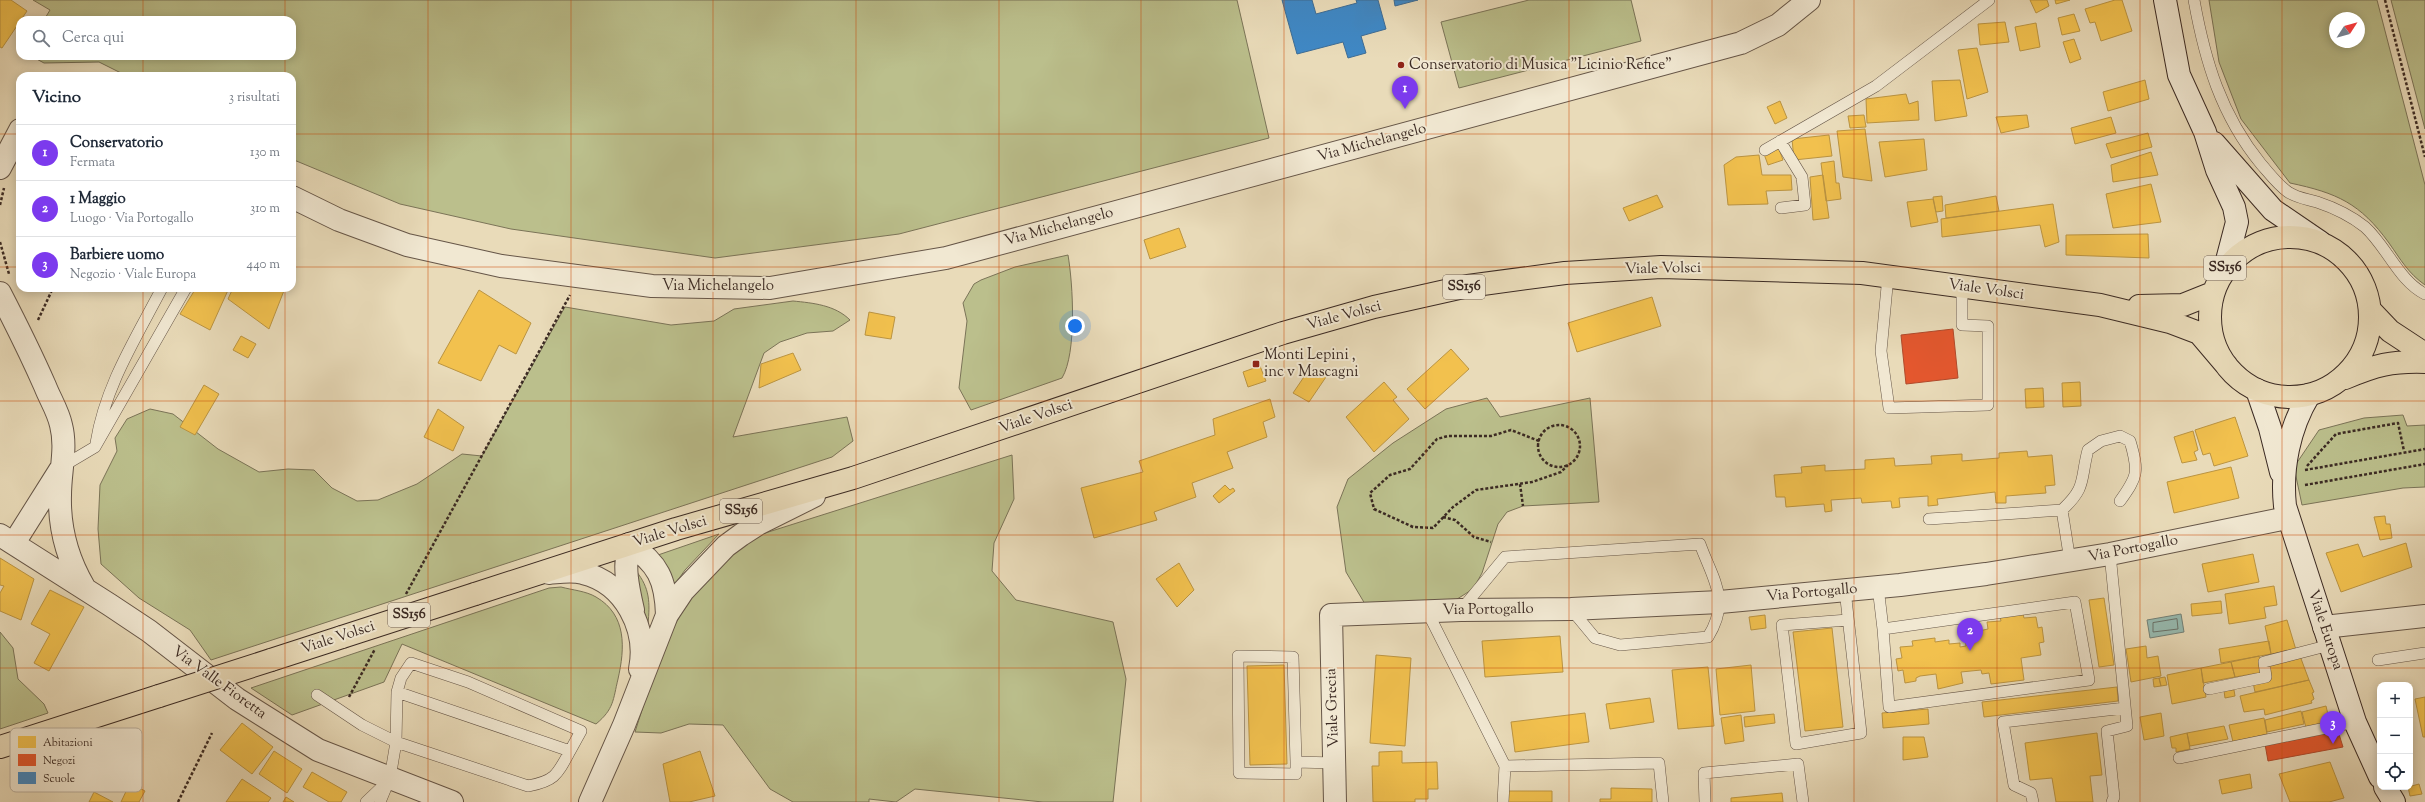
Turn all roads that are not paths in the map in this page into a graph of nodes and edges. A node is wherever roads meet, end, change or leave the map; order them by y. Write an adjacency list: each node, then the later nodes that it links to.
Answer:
1 (1809, 0): 10 (street, Via Michelangelo)
2 (2165, 0): 5 (street)
3 (2194, 0): 20 (lane)
4 (1985, 1): 7 (lane)
5 (2205, 132): 12 (street); 13 (street)
6 (16, 138): 9 (street)
7 (1780, 141): 8 (lane); 11 (lane)
8 (1765, 150)
9 (0, 168)
10 (296, 199)
11 (1781, 208)
12 (2320, 242): 13 (main road, Viale Volsci / SS156); 22 (main road, Viale Volsci / SS156)
13 (2225, 268): 19 (main road, Viale Volsci / SS156)
14 (1888, 276): 15 (main road, Viale Volsci / SS156); 15 (lane); 31 (main road, Viale Volsci / SS156)
15 (1962, 286): 21 (main road, Viale Volsci / SS156)
16 (160, 292): 29 (lane)
17 (184, 292): 29 (lane)
18 (0, 293): 30 (street)
19 (2213, 293): 21 (main road, Viale Volsci / SS156); 25 (main road, Viale Volsci / SS156)
20 (2425, 294)
21 (2100, 305): 25 (main road, Viale Volsci / SS156)
22 (2371, 311): 23 (main road); 26 (main road, Viale Volsci / SS156)
23 (2425, 354)
24 (2425, 362): 26 (main road, Viale Volsci / SS156)
25 (2227, 366): 27 (main road, Viale Volsci / SS156)
26 (2342, 379): 28 (main road, Viale Volsci / SS156)
27 (2258, 390): 28 (main road, Viale Volsci / SS156); 32 (street)
28 (2309, 395): 32 (street)
29 (95, 447): 30 (lane)
30 (63, 466): 37 (street); 42 (street)
31 (853, 478): 38 (main road, Viale Volsci / SS156); 50 (street)
32 (2283, 485): 35 (street, Viale Europa)
33 (2120, 501): 34 (lane)
34 (2062, 510): 36 (lane); 40 (lane)
35 (2287, 518): 39 (street, Via Portogallo); 55 (street, Viale Europa)
36 (1929, 519)
37 (7, 539): 42 (street, Via Valle Fioretta)
38 (629, 544): 41 (main road, Viale Volsci / SS156); 49 (street); 50 (street)
39 (2110, 554): 40 (street, Via Portogallo); 62 (lane)
40 (2070, 561): 43 (street, Via Portogallo)
41 (537, 574): 49 (street); 65 (main road, Viale Volsci / SS156, bridge)
42 (84, 587): 75 (street, Via Valle Fioretta)
43 (1878, 587): 44 (street, Via Portogallo); 54 (lane)
44 (1845, 590): 45 (street, Via Portogallo); 53 (lane)
45 (1720, 602): 46 (street, Via Portogallo); 46 (lane); 47 (lane)
46 (1571, 609): 47 (street, Via Portogallo)
47 (1462, 610): 48 (street, Via Portogallo)
48 (1427, 611): 51 (street, Via Portogallo); 73 (lane)
49 (633, 614): 60 (street)
50 (667, 615): 60 (street)
51 (1331, 615): 72 (street, Viale Grecia)
52 (2425, 616): 55 (street)
53 (1848, 620): 53 (lane)
54 (1883, 629): 54 (lane)
55 (2327, 636): 58 (lane); 63 (street, Viale Europa)
56 (2425, 653): 57 (lane)
57 (2378, 660)
58 (2209, 689)
59 (397, 692): 66 (lane); 69 (lane); 69 (lane)
60 (635, 694): 64 (street)
61 (317, 695): 66 (lane)
62 (2125, 708): 87 (lane); 88 (lane)
63 (2355, 722): 70 (lane); 74 (street, Viale Europa)
64 (624, 725): 80 (street); 81 (street)
65 (59, 728)
66 (396, 742): 69 (lane); 75 (lane)
67 (10, 744): 68 (main road, Viale Volsci / SS156, bridge)
68 (0, 747)
69 (570, 751)
70 (2179, 758)
71 (1296, 762): 71 (lane); 72 (lane)
72 (1335, 763): 82 (street, Viale Grecia)
73 (1505, 766): 83 (lane); 84 (lane)
74 (2377, 770)
75 (390, 778): 77 (lane); 78 (lane); 79 (street, Via Valle Fioretta)
76 (2387, 790): 89 (street)
77 (366, 802)
78 (380, 802)
79 (452, 802)
80 (590, 802)
81 (607, 802)
82 (1335, 802)
83 (1502, 802)
84 (1663, 802)
85 (1706, 802): 86 (lane)
86 (1802, 802)
87 (2033, 802)
88 (2112, 802)
89 (2394, 802)

